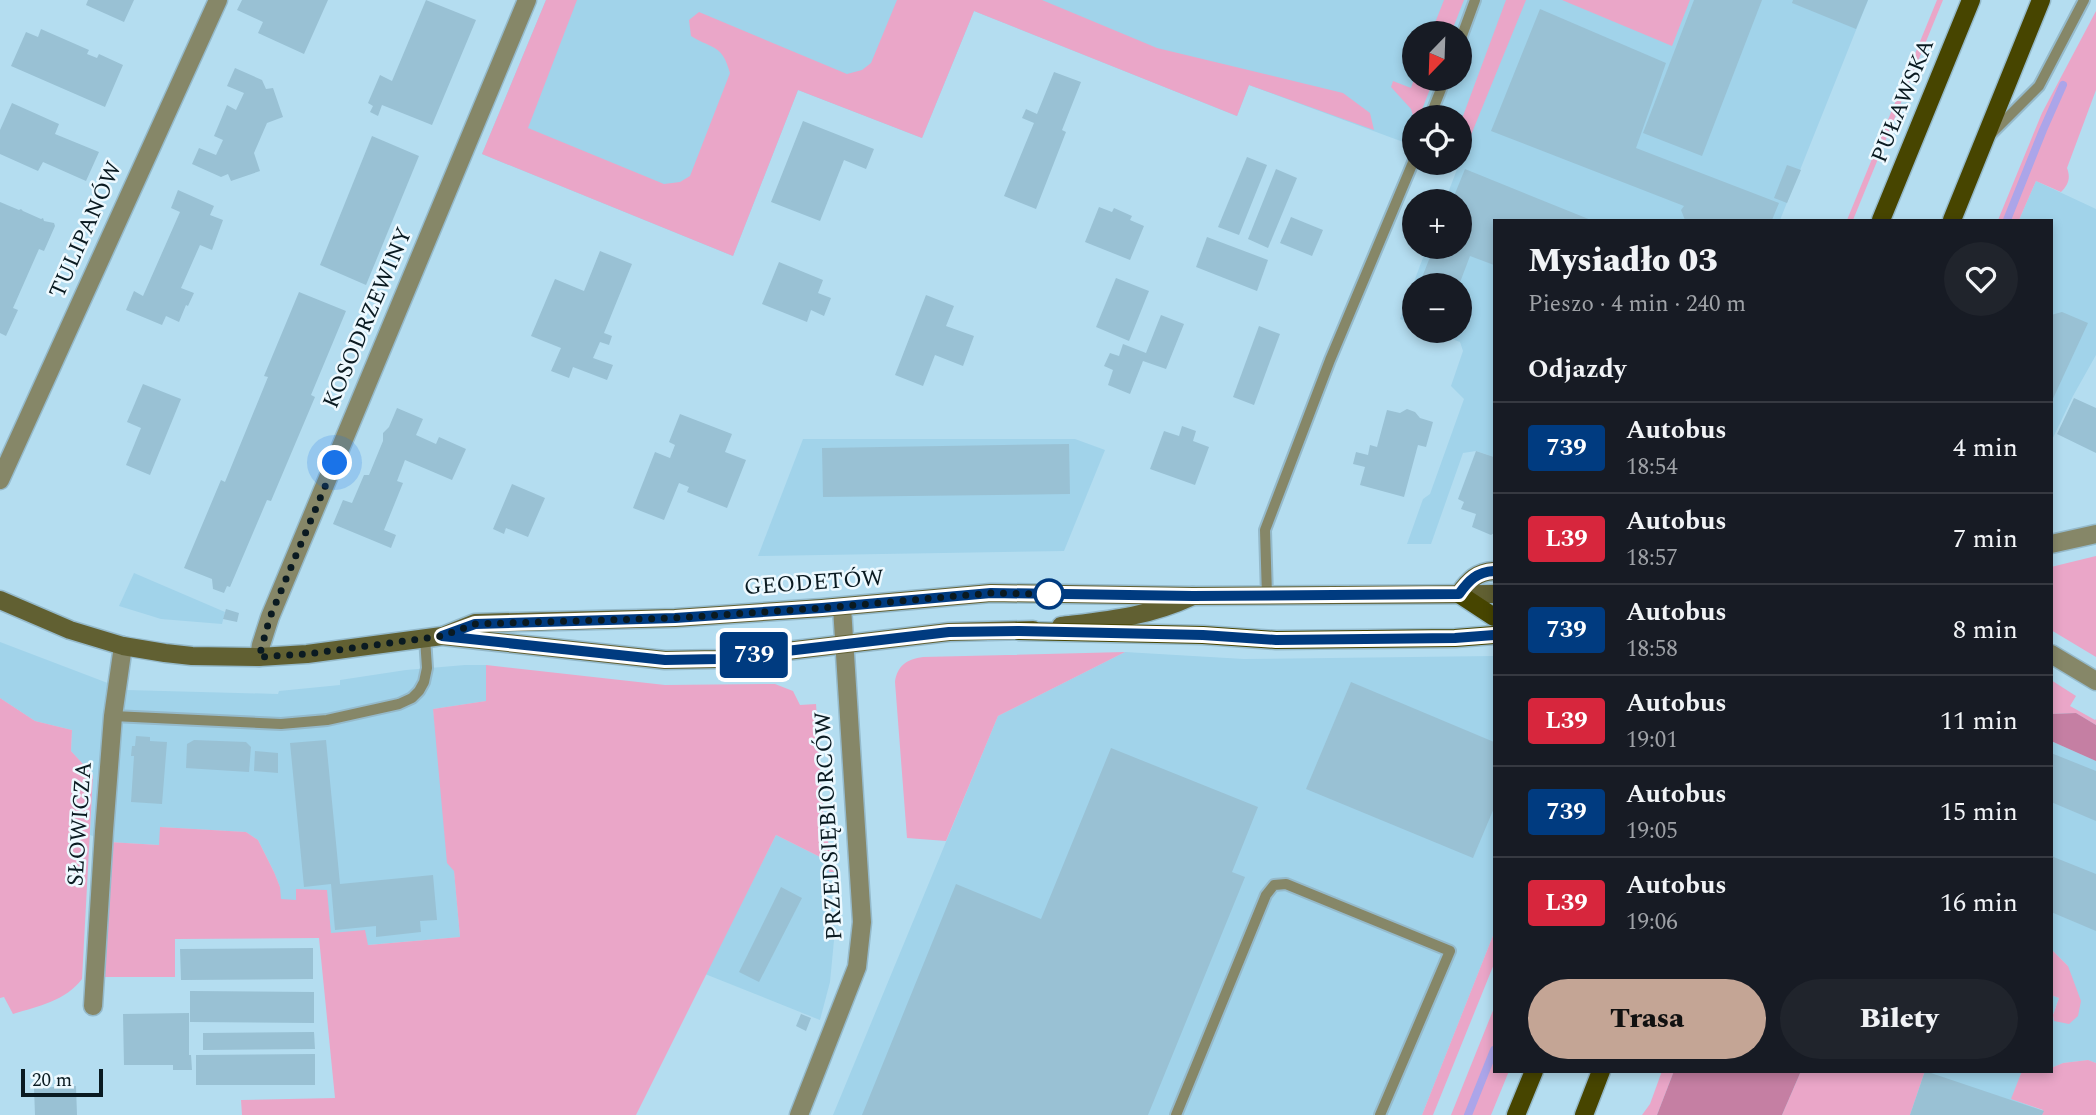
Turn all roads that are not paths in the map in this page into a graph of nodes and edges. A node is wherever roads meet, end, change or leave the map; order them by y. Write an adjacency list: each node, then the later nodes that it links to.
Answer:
1 (218, 0): 12 (street, TULIPANÓW)
2 (527, 0): 29 (street, KOSODRZEWINY)
3 (1475, 0): 7 (lane)
4 (1971, 0): 10 (main road, PUŁAWSKA)
5 (2041, 0): 8 (main road)
6 (2084, 0): 8 (lane)
7 (1467, 21)
8 (1985, 140): 11 (main road)
9 (1408, 175): 19 (lane)
10 (1881, 219)
11 (1952, 219)
12 (0, 480)
13 (2096, 534): 14 (street)
14 (2053, 544)
15 (1493, 572): 16 (street)
16 (1459, 594): 17 (street, GEODETÓW); 19 (street, GEODETÓW); 22 (main road)
17 (1493, 594)
18 (1193, 596): 19 (street, GEODETÓW); 21 (street, GEODETÓW); 23 (street, GEODETÓW)
19 (1267, 596)
20 (0, 600): 27 (street, GEODETÓW)
21 (842, 607): 25 (street, GEODETÓW); 26 (street, PRZEDSIĘBIORCÓW)
22 (1493, 616)
23 (1019, 631): 24 (main road); 26 (street, GEODETÓW)
24 (1493, 635)
25 (433, 637): 26 (street, GEODETÓW); 29 (street, GEODETÓW); 31 (lane)
26 (845, 643): 35 (street, PRZEDSIĘBIORCÓW)
27 (122, 646): 29 (street, GEODETÓW); 31 (street, SŁOWICZA)
28 (2053, 655): 30 (street)
29 (259, 657)
30 (2096, 681)
31 (113, 716): 32 (street, SŁOWICZA)
32 (93, 1006)
33 (1533, 1073): 38 (main road)
34 (1600, 1073): 39 (main road)
35 (799, 1115)
36 (1176, 1115): 37 (lane)
37 (1380, 1115)
38 (1516, 1115)
39 (1584, 1115)

